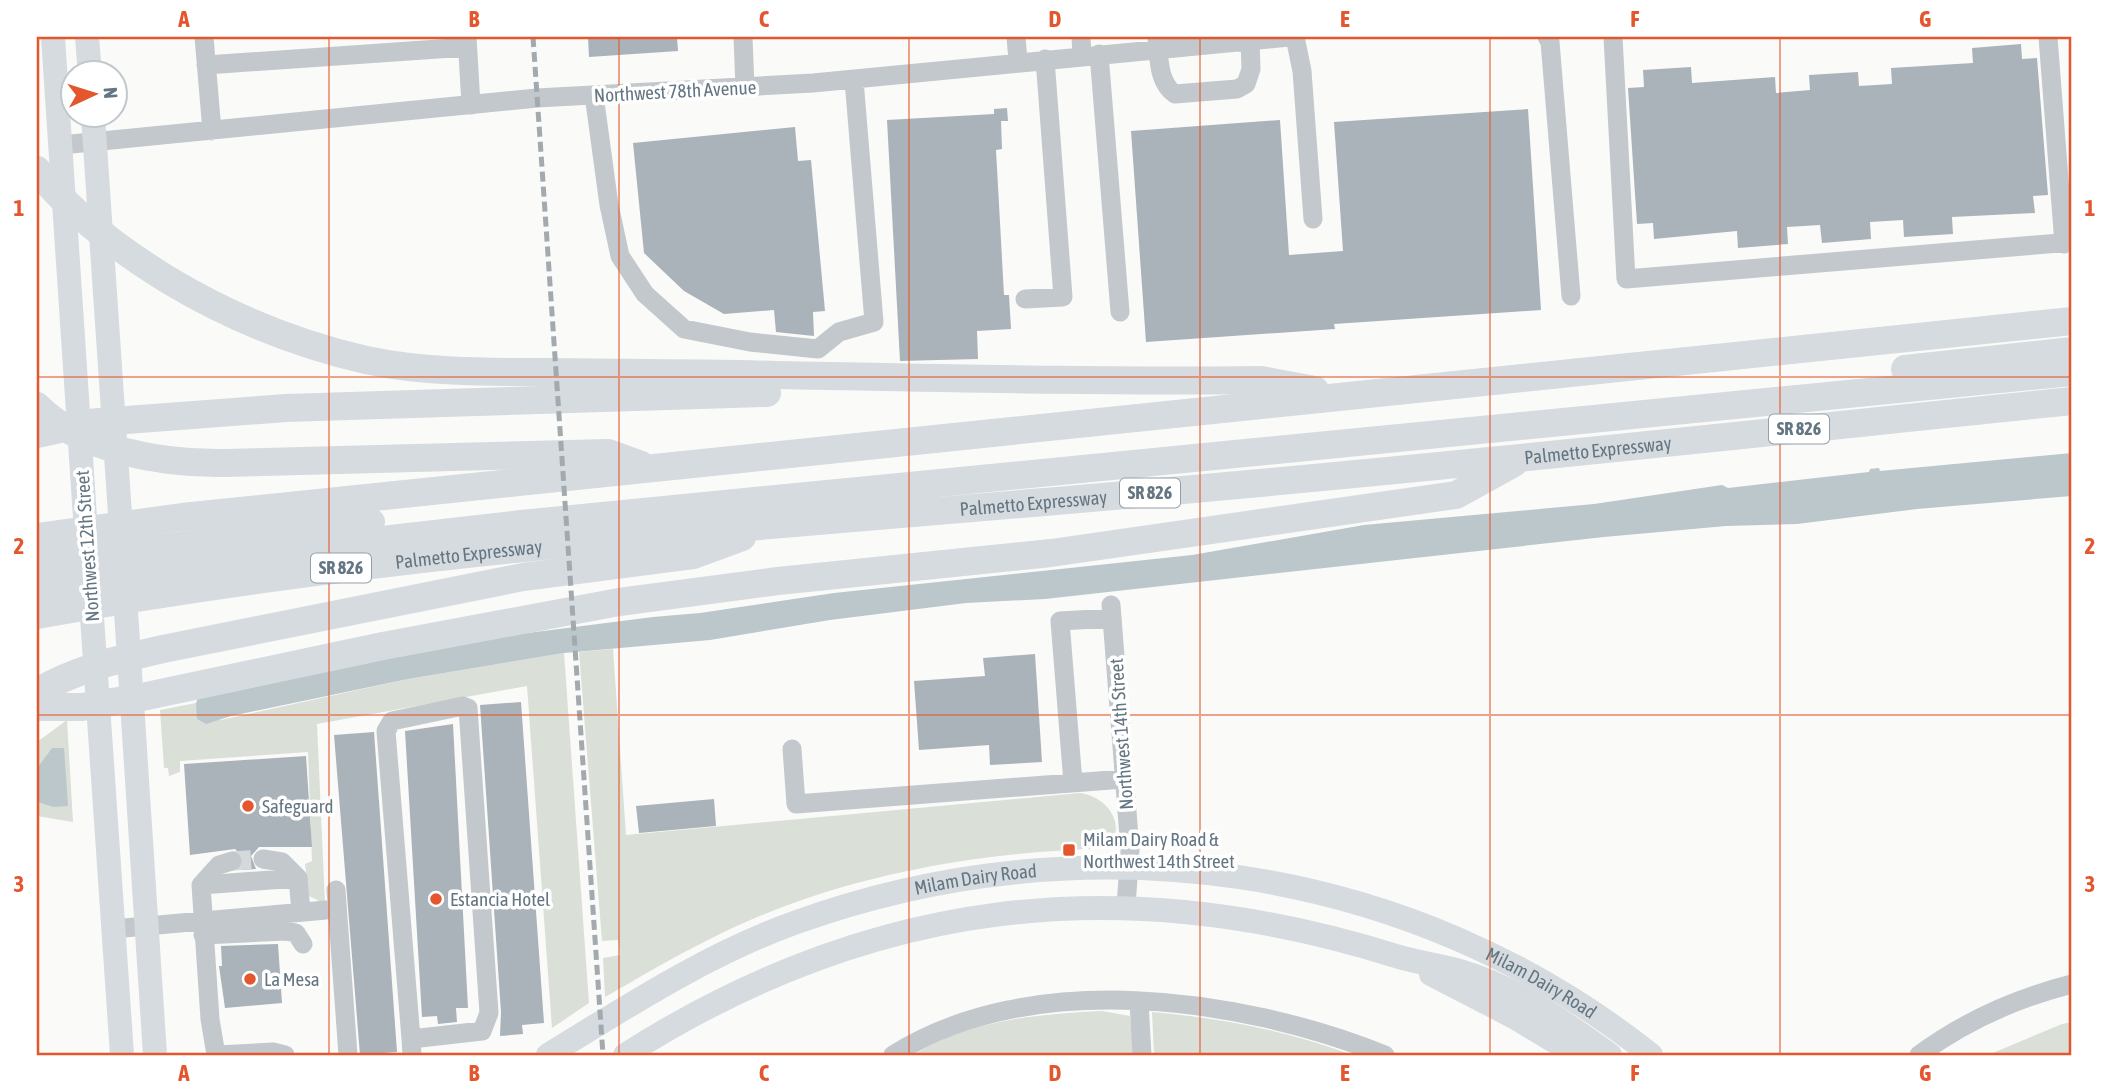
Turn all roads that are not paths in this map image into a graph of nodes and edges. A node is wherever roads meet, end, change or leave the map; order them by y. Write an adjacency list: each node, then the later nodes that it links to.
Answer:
1 (53, 37): 27 (main road, Northwest 12th Street)
2 (87, 37): 17 (main road)
3 (204, 37): 19 (street)
4 (743, 37): 21 (street)
5 (1016, 37): 18 (street)
6 (1289, 37): 12 (street, Northwest 78th Avenue)
7 (1295, 37): 29 (street)
8 (1547, 37): 31 (street)
9 (1613, 37): 30 (street)
10 (2048, 37): 30 (street)
11 (1229, 39): 12 (street, Northwest 78th Avenue); 14 (street, Northwest 78th Avenue)
12 (1250, 40): 14 (street)
13 (467, 42): 19 (street); 23 (street)
14 (1158, 43): 15 (street, Northwest 78th Avenue)
15 (1087, 49): 16 (street, Northwest 78th Avenue); 33 (street)
16 (1045, 59): 18 (street, Northwest 78th Avenue); 32 (street)
17 (89, 60)
18 (1018, 61): 20 (street, Northwest 78th Avenue)
19 (206, 65): 25 (street)
20 (854, 80): 21 (street, Northwest 78th Avenue); 22 (street)
21 (745, 88): 22 (street, Northwest 78th Avenue)
22 (594, 95): 23 (street, Northwest 78th Avenue)
23 (471, 105): 25 (street, Northwest 78th Avenue)
24 (94, 130): 26 (main road, Northwest 12th Street)
25 (212, 131): 26 (street, Northwest 78th Avenue)
26 (94, 142): 27 (street, Northwest 78th Avenue); 61 (main road, Northwest 12th Street)
27 (61, 145): 63 (main road, Northwest 12th Street)
28 (37, 170): 37 (highway)
29 (1313, 219)
30 (2068, 243)
31 (1571, 296)
32 (1025, 299)
33 (1119, 312)
34 (2072, 321): 38 (highway, Palmetto Expressway / SR 826)
35 (2072, 351): 43 (highway)
36 (2072, 372): 43 (highway)
37 (603, 385): 38 (highway); 40 (highway)
38 (1344, 396): 43 (highway, Palmetto Expressway / SR 826)
39 (2072, 401): 41 (highway, Palmetto Expressway / SR 826)
40 (38, 416): 42 (highway)
41 (1527, 457): 43 (highway, Palmetto Expressway / SR 826); 47 (highway)
42 (519, 503): 43 (highway, Palmetto Expressway / SR 826); 43 (highway, Palmetto Expressway / SR 826); 44 (highway, Palmetto Expressway / SR 826); 44 (highway, Palmetto Expressway / SR 826)
43 (611, 507): 46 (highway)
44 (158, 558): 45 (highway, Palmetto Expressway / SR 826); 45 (highway, Palmetto Expressway / SR 826)
45 (44, 575)
46 (53, 689): 48 (highway)
47 (37, 707)
48 (37, 721)
49 (792, 749): 51 (street)
50 (1124, 779): 51 (street); 51 (street, Northwest 14th Street); 54 (street, Northwest 14th Street)
51 (1073, 783)
52 (263, 859): 55 (street)
53 (232, 861): 56 (street)
54 (1128, 867): 58 (street, Northwest 14th Street); 74 (main road, Milam Dairy Road); 81 (main road, Milam Dairy Road)
55 (298, 878): 56 (street); 60 (street)
56 (201, 885): 62 (street)
57 (336, 890): 73 (street)
58 (1126, 906): 65 (main road, Milam Dairy Road); 75 (main road, Milam Dairy Road)
59 (326, 910): 60 (street)
60 (301, 912): 62 (street)
61 (147, 926): 62 (street); 63 (street); 70 (main road, Northwest 12th Street)
62 (203, 928): 64 (street); 71 (street)
63 (113, 929): 69 (main road, Northwest 12th Street)
64 (303, 944)
65 (1399, 957): 79 (main road, Milam Dairy Road); 80 (main road, Milam Dairy Road)
66 (2072, 984): 82 (street)
67 (1139, 1002): 76 (street); 77 (street); 78 (street)
68 (411, 1047): 68 (street)
69 (122, 1055)
70 (155, 1055)
71 (216, 1055): 72 (street)
72 (285, 1055)
73 (348, 1055)
74 (548, 1055)
75 (625, 1055)
76 (893, 1055)
77 (1142, 1055)
78 (1385, 1055)
79 (1577, 1055)
80 (1610, 1055)
81 (1651, 1055)
82 (1919, 1055)

